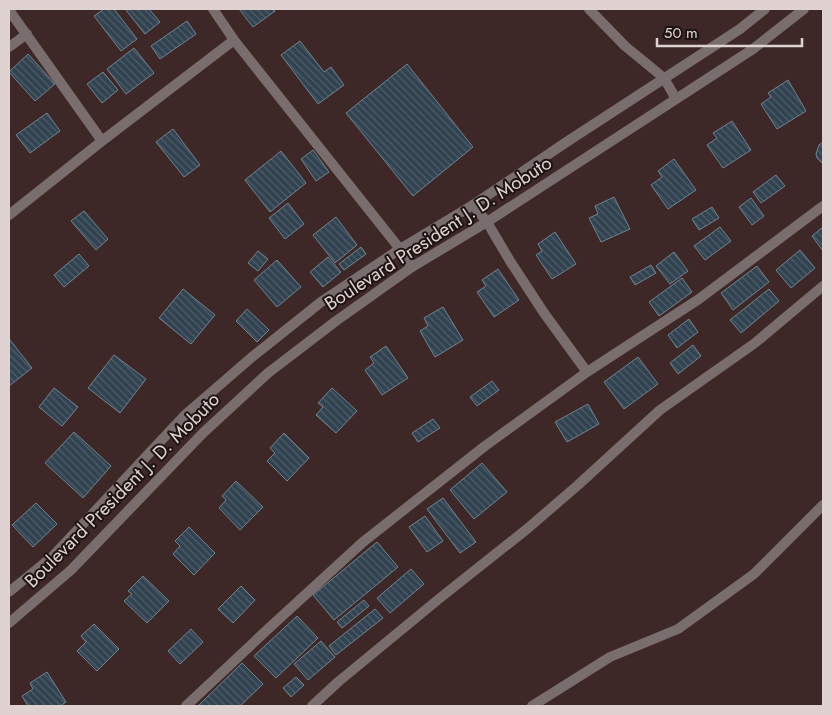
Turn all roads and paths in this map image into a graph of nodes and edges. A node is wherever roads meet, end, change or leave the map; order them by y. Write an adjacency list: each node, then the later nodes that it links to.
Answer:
1 (214, 9): 7 (street)
2 (589, 9): 9 (street)
3 (765, 9): 9 (street, Boulevard President J. D. Mobuto)
4 (804, 9): 10 (street, Boulevard President J. D. Mobuto)
5 (9, 10): 6 (street)
6 (26, 34): 8 (street); 11 (street)
7 (234, 40): 11 (street); 16 (street)
8 (9, 48)
9 (664, 78): 10 (street); 12 (street, Boulevard President J. D. Mobuto)
10 (676, 99): 15 (street, Boulevard President J. D. Mobuto)
11 (102, 141): 14 (street)
12 (473, 204): 15 (street); 16 (street, Boulevard President J. D. Mobuto)
13 (823, 206): 19 (street)
14 (9, 215)
15 (487, 222): 17 (street, Boulevard President J. D. Mobuto); 19 (street)
16 (400, 249): 17 (street); 21 (street, Boulevard President J. D. Mobuto)
17 (412, 267): 22 (street, Boulevard President J. D. Mobuto)
18 (823, 286): 24 (street)
19 (587, 372): 23 (street)
20 (823, 505): 25 (street)
21 (9, 592)
22 (9, 623)
23 (186, 706)
24 (312, 706)
25 (532, 706)

